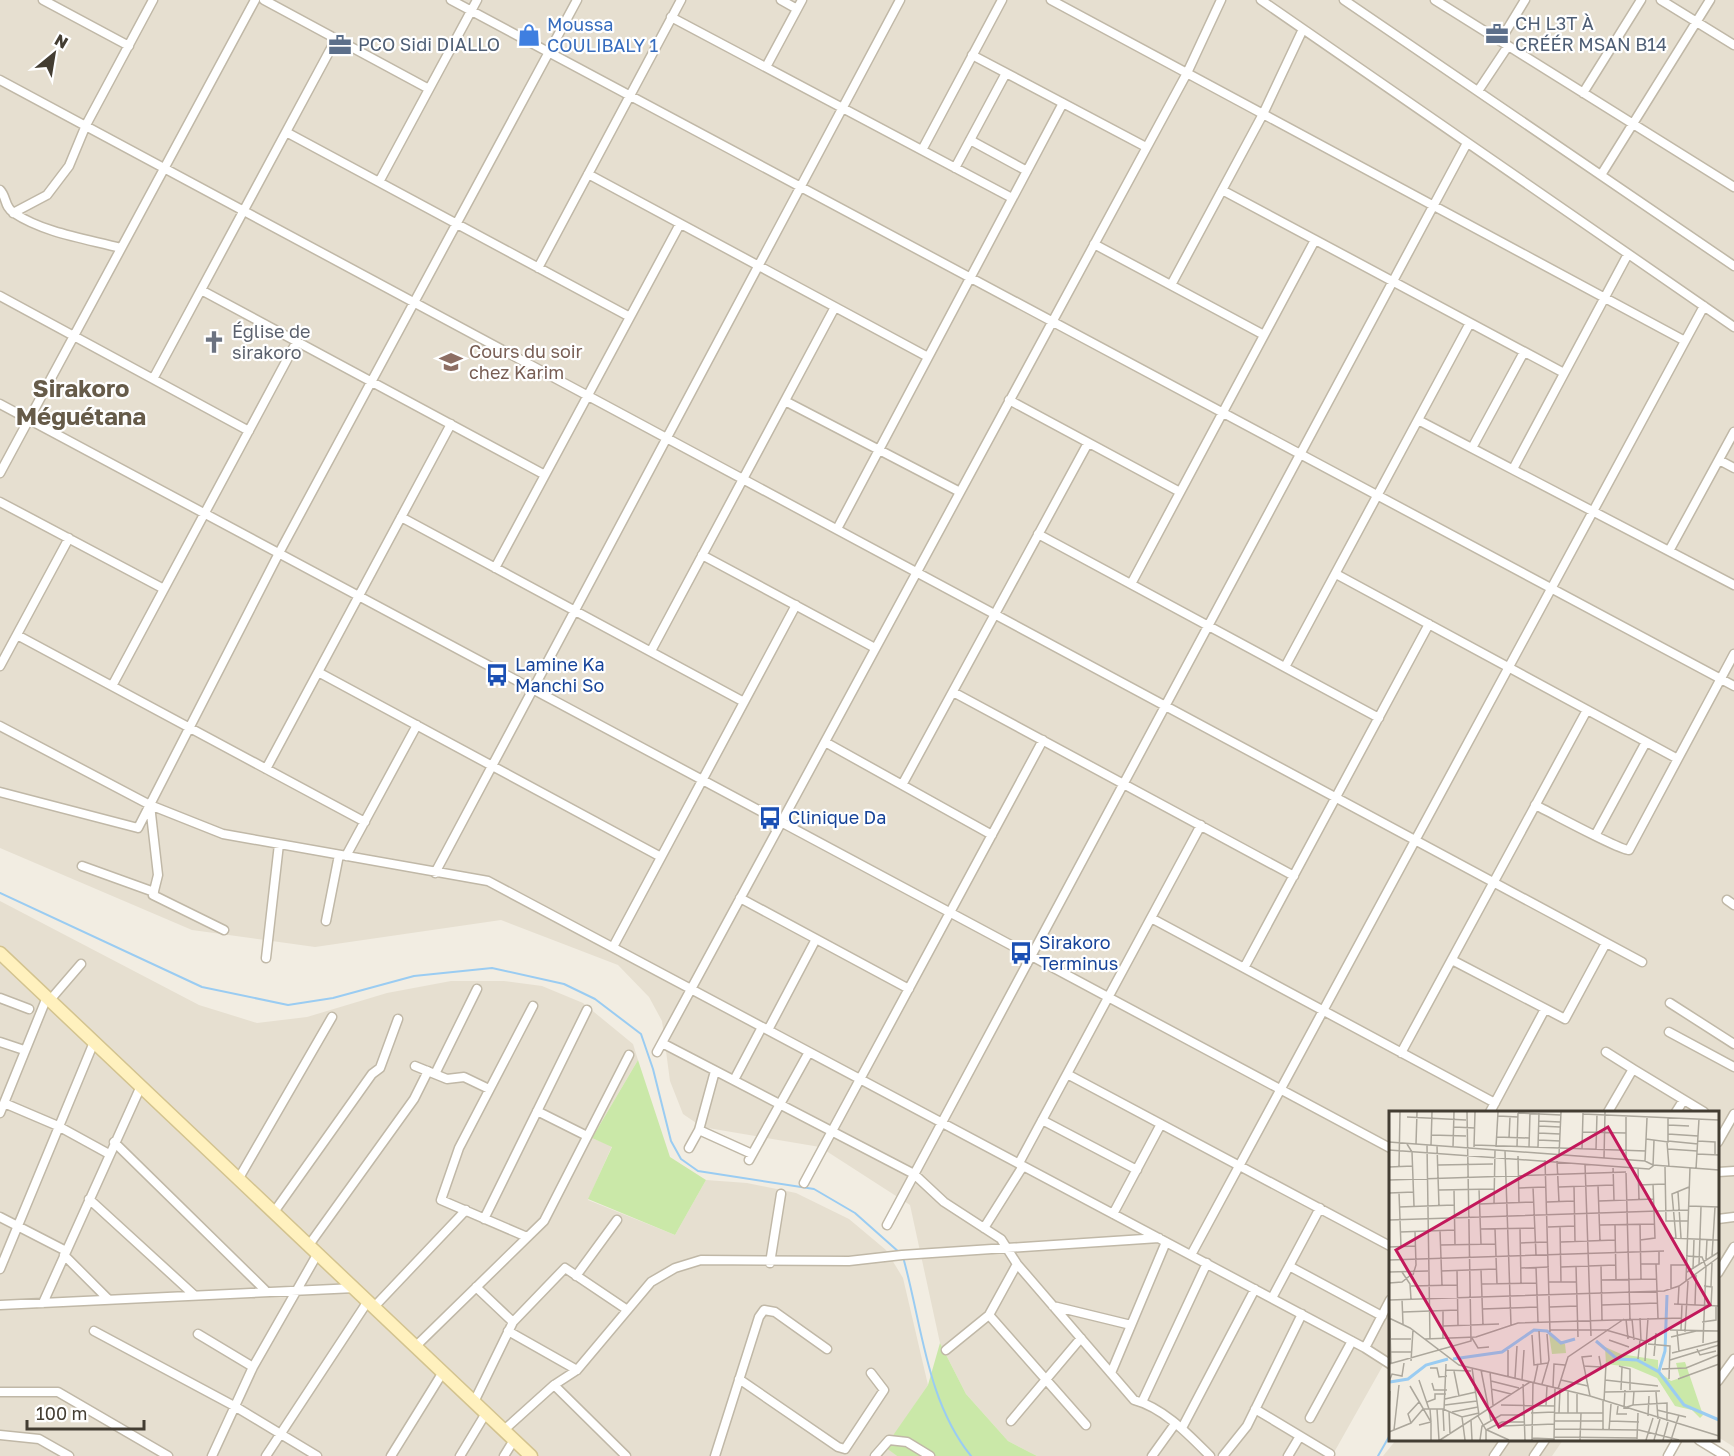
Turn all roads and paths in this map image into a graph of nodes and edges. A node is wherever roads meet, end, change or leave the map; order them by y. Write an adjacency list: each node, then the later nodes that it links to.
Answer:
1 (43, 0): 30 (street)
2 (153, 0): 30 (street)
3 (255, 0): 51 (street)
4 (264, 0): 27 (street)
5 (451, 0): 23 (street)
6 (477, 0): 23 (street)
7 (577, 0): 31 (street)
8 (681, 0): 24 (street)
9 (781, 0): 22 (street)
10 (802, 0): 22 (street)
11 (900, 0): 42 (street)
12 (1002, 0): 32 (street)
13 (1051, 0): 35 (street)
14 (1221, 0): 35 (street)
15 (1261, 0): 26 (street)
16 (1344, 0): 38 (street)
17 (1435, 0): 28 (street)
18 (1525, 0): 28 (street)
19 (1641, 0): 39 (street)
20 (1661, 0): 25 (street)
21 (1710, 0): 25 (street)
22 (797, 9): 33 (street)
23 (471, 11): 31 (street); 37 (street)
24 (671, 17): 33 (street); 40 (street)
25 (1697, 22): 29 (street); 44 (street)
26 (1303, 29): 43 (street); 48 (street)
27 (336, 39): 37 (street); 46 (street)
28 (1504, 43): 38 (street); 39 (street)
29 (1734, 45)
30 (129, 46): 45 (street)
31 (549, 52): 40 (street); 65 (street)
32 (972, 55): 34 (street); 50 (street)
33 (766, 67): 42 (street)
34 (1006, 73): 41 (street); 47 (street)
35 (1186, 73): 43 (street); 49 (street)
36 (0, 80): 45 (street)
37 (429, 89): 56 (street)
38 (1478, 92): 55 (street)
39 (1583, 93): 44 (street)
40 (630, 96): 54 (street); 57 (street)
41 (1063, 103): 49 (street); 53 (street)
42 (843, 108): 50 (street); 57 (street)
43 (1263, 114): 60 (street); 62 (street)
44 (1633, 124): 55 (street); 58 (street)
45 (86, 126): 51 (street); 63 (street)
46 (286, 132): 56 (street); 64 (street)
47 (970, 140): 52 (street); 53 (street)
48 (1467, 143): 62 (street); 70 (street)
49 (1146, 147): 68 (street)
50 (922, 150): 52 (street)
51 (165, 168): 64 (street); 69 (street)
52 (955, 168): 61 (street)
53 (1027, 171): 61 (street)
54 (588, 174): 66 (street); 73 (street)
55 (1601, 175): 71 (street)
56 (379, 182): 65 (street)
57 (801, 187): 72 (street); 74 (street)
58 (1734, 187)
59 (0, 190): 63 (street)
60 (1222, 190): 67 (street); 76 (street)
61 (1012, 198): 74 (street)
62 (1433, 206): 75 (street); 79 (street)
63 (7, 209): 69 (street)
64 (244, 210): 77 (street); 80 (street)
65 (456, 224): 73 (street); 80 (street)
66 (680, 224): 72 (street); 83 (street)
67 (1315, 240): 75 (street); 87 (street)
68 (1094, 244): 76 (street); 84 (street)
69 (121, 248): 88 (street)
70 (1628, 254): 79 (street); 81 (street)
71 (1733, 262)
72 (758, 266): 82 (street); 106 (street)
73 (538, 268): 83 (street)
74 (970, 278): 84 (street); 92 (street)
75 (1393, 281): 85 (street); 110 (street)
76 (1171, 285): 87 (street)
77 (201, 290): 89 (street); 94 (street)
78 (0, 296): 88 (street)
79 (1605, 297): 90 (street); 93 (street)
80 (414, 302): 95 (street); 96 (street)
81 (1704, 306): 86 (street); 90 (street)
82 (835, 307): 92 (street); 98 (street)
83 (630, 317): 96 (street)
84 (1052, 321): 97 (street); 100 (street)
85 (1470, 323): 91 (street); 102 (street)
86 (1734, 327)
87 (1264, 335): 100 (street)
88 (74, 336): 94 (street); 101 (street)
89 (297, 341): 95 (street); 104 (street)
90 (1685, 341): 121 (street)
91 (1524, 352): 93 (street); 108 (street)
92 (928, 357): 109 (street)
93 (1564, 373): 113 (street)
94 (153, 379): 104 (street)
95 (371, 381): 103 (street); 128 (street)
96 (588, 395): 106 (street); 115 (street)
97 (1009, 400): 107 (street); 117 (street)
98 (785, 401): 109 (street); 116 (street)
99 (0, 404): 101 (street)
100 (1222, 412): 110 (street); 118 (street)
101 (29, 419): 114 (street); 122 (street)
102 (1418, 420): 108 (street); 119 (street)
103 (451, 424): 115 (street); 123 (street)
104 (249, 431): 122 (street)
105 (1734, 432): 111 (street)
106 (667, 438): 116 (street); 139 (street)
107 (1088, 442): 118 (street); 125 (street)
108 (1472, 448): 113 (street)
109 (879, 450): 117 (street); 124 (street)
110 (1300, 454): 119 (street); 142 (street)
111 (1719, 460): 112 (street); 127 (street)
112 (1734, 468)
113 (1513, 469): 121 (street)
114 (0, 473)
115 (545, 475): 130 (street)
116 (743, 479): 124 (street); 129 (street)
117 (960, 492): 131 (street)
118 (1180, 492): 133 (street)
119 (1378, 495): 132 (street); 135 (street)
120 (0, 502): 126 (street)
121 (1593, 511): 127 (street); 135 (street)
122 (205, 513): 128 (street); 136 (street)
123 (401, 517): 130 (street); 137 (street)
124 (837, 529): 131 (street)
125 (1038, 534): 133 (street); 140 (street)
126 (69, 538): 136 (street); 143 (street)
127 (1669, 551): 134 (street)
128 (279, 553): 137 (street); 162 (street)
129 (702, 555): 138 (street); 145 (street)
130 (495, 568): 139 (street)
131 (916, 572): 140 (street); 144 (street)
132 (1336, 574): 141 (street); 148 (street)
133 (1131, 584): 142 (street)
134 (1734, 585)
135 (1551, 588): 149 (street); 151 (street)
136 (164, 589): 152 (street)
137 (359, 596): 150 (street); 154 (street)
138 (796, 605): 144 (street); 156 (street)
139 (575, 611): 145 (street); 154 (street)
140 (995, 614): 155 (street); 157 (street)
141 (1430, 624): 149 (street); 159 (street)
142 (1208, 626): 148 (street); 157 (street)
143 (17, 635): 147 (street); 152 (street)
144 (875, 648): 164 (street)
145 (651, 651): 156 (street)
146 (1734, 654): 151 (street)
147 (0, 666)
148 (1285, 667): 159 (street)
149 (1509, 667): 158 (street); 181 (street)
150 (318, 672): 160 (street); 168 (street)
151 (1720, 679): 153 (street); 166 (street)
152 (112, 686): 162 (street)
153 (1734, 686)
154 (533, 689): 167 (street); 169 (street)
155 (952, 692): 163 (street); 171 (street)
156 (744, 702): 169 (street)
157 (1165, 706): 170 (street); 173 (street)
158 (1587, 710): 165 (street); 175 (street)
159 (1379, 718): 173 (street)
160 (417, 725): 167 (street); 176 (street)
161 (0, 726): 174 (street)
162 (189, 728): 168 (street); 174 (street)
163 (1043, 740): 170 (street); 180 (street)
164 (825, 742): 171 (street); 177 (street)
165 (1646, 742): 166 (street); 179 (street)
166 (1676, 758): 179 (street)
167 (492, 766): 184 (street); 186 (street)
168 (266, 769): 176 (street)
169 (703, 780): 177 (street); 184 (street)
170 (1123, 784): 178 (street); 199 (street)
171 (902, 785): 180 (street)
172 (0, 792): 174 (street)
173 (1336, 798): 181 (street); 187 (street)
174 (150, 805): 182 (street); 189 (street)
175 (1535, 805): 179 (street); 188 (street)
176 (365, 822): 183 (street)
177 (781, 822): 190 (street); 191 (street)
178 (1201, 825): 187 (street); 192 (street)
179 (1596, 834)
180 (992, 835): 191 (street)
181 (1415, 840): 188 (street); 216 (street)
182 (279, 844): 183 (street); 200 (street)
183 (342, 856): 186 (street); 193 (street)
184 (662, 857): 197 (street)
185 (82, 866): 189 (street)
186 (435, 873): 197 (street)
187 (1294, 876): 204 (street)
188 (1494, 882): 196 (street); 201 (street)
189 (154, 892): 194 (street)
190 (740, 898): 195 (street); 206 (street)
191 (950, 912): 199 (street); 207 (street)
192 (1151, 918): 204 (street); 208 (street)
193 (326, 921)
194 (224, 930)
195 (816, 939): 207 (street); 219 (street)
196 (1606, 943): 202 (street); 214 (street)
197 (614, 947): 206 (street)
198 (0, 953): 210 (street)
199 (1031, 956): 208 (street); 255 (street)
200 (266, 958)
201 (1452, 960): 214 (street); 229 (street)
202 (1642, 962)
203 (81, 964): 210 (street)
204 (1244, 968): 216 (street)
205 (477, 989): 235 (street)
206 (691, 989): 219 (street); 223 (street)
207 (909, 989): 237 (street)
208 (1108, 997): 236 (street); 241 (street)
209 (0, 998): 213 (street)
210 (48, 998): 222 (street); 225 (street)
211 (1670, 1003): 224 (street)
212 (533, 1006): 240 (street)
213 (29, 1009)
214 (1545, 1009): 244 (street)
215 (587, 1010): 246 (street)
216 (1323, 1011): 229 (street); 241 (street)
217 (332, 1017): 273 (street)
218 (398, 1019): 279 (street)
219 (765, 1028): 227 (street); 238 (street)
220 (1669, 1032): 232 (street)
221 (0, 1042): 225 (street)
222 (94, 1042): 239 (street); 258 (street)
223 (662, 1043): 226 (street); 234 (street)
224 (1734, 1044)
225 (24, 1050): 243 (street)
226 (657, 1052)
227 (809, 1052): 237 (street); 245 (street)
228 (1606, 1052): 233 (street)
229 (1401, 1053): 244 (street)
230 (629, 1055): 261 (street)
231 (416, 1066): 235 (street)
232 (1734, 1067)
233 (1633, 1069): 242 (street); 248 (street)
234 (715, 1071): 238 (street); 259 (street)
235 (431, 1073): 240 (street); 294 (street)
236 (1067, 1074): 253 (street); 256 (street)
237 (860, 1079): 255 (street); 260 (street)
238 (734, 1080): 245 (street)
239 (141, 1086): 263 (street); 273 (street)
240 (489, 1089): 278 (street)
241 (1281, 1089): 264 (street); 268 (street)
242 (1683, 1101): 249 (street); 250 (street)
243 (4, 1103): 251 (street); 258 (street)
244 (1495, 1103): 247 (street)
245 (779, 1104): 259 (street); 260 (street)
246 (537, 1111): 261 (street); 283 (street)
247 (1491, 1111)
248 (1609, 1111)
249 (1677, 1111)
250 (1700, 1111)
251 (0, 1113)
252 (1734, 1114): 257 (street)
253 (1042, 1120): 267 (street); 269 (street)
254 (1719, 1121): 257 (street)
255 (942, 1122): 267 (street); 272 (street)
256 (1161, 1124): 268 (street); 269 (street)
257 (1727, 1125): 262 (street)
258 (58, 1126): 266 (street); 286 (street)
259 (699, 1130): 265 (street)
260 (832, 1131): 272 (street); 274 (street)
261 (587, 1136): 289 (street)
262 (1719, 1140)
263 (114, 1142): 266 (street); 308 (street)
264 (1389, 1147)
265 (688, 1149)
266 (109, 1154): 276 (street)
267 (1021, 1164): 280 (street); 288 (street)
268 (1239, 1166): 277 (street); 296 (street)
269 (1137, 1170): 280 (street)
270 (1734, 1171): 271 (street)
271 (1719, 1172)
272 (914, 1174): 287 (street); 288 (street)
273 (239, 1178): 279 (street)
274 (804, 1183)
275 (781, 1194): 297 (street)
276 (89, 1198): 295 (street); 309 (street)
277 (1320, 1208): 291 (street); 300 (street)
278 (466, 1210): 283 (street); 314 (street)
279 (274, 1212): 294 (street)
280 (1113, 1214): 290 (street)
281 (0, 1217): 286 (street)
282 (1734, 1218): 284 (street)
283 (484, 1219): 289 (street)
284 (1719, 1219)
285 (617, 1220): 303 (street)
286 (18, 1224): 295 (street); 301 (street)
287 (887, 1225)
288 (984, 1228): 293 (street)
289 (527, 1237): 304 (street)
290 (1163, 1240): 293 (street); 296 (street); 322 (street)
291 (1389, 1245)
292 (1734, 1247): 302 (street)
293 (1007, 1248): 297 (street); 299 (street)
294 (313, 1249): 305 (street); 306 (street)
295 (65, 1253): 311 (street); 313 (street)
296 (1191, 1255): 298 (street)
297 (770, 1263): 317 (street)
298 (1207, 1263): 307 (street); 345 (street)
299 (1017, 1264): 316 (street); 319 (street)
300 (1289, 1266): 310 (street); 320 (street)
301 (0, 1269)
302 (1719, 1271)
303 (576, 1276): 317 (street); 321 (street)
304 (476, 1287): 321 (street); 328 (street)
305 (355, 1288): 306 (street); 314 (street)
306 (297, 1289): 308 (street); 334 (street)
307 (1254, 1289): 310 (street); 352 (street)
308 (265, 1290): 309 (street)
309 (193, 1294): 311 (street)
310 (1272, 1298): 318 (street)
311 (108, 1299): 313 (street)
312 (1389, 1302): 320 (street)
313 (43, 1303): 315 (street)
314 (371, 1304): 328 (street); 354 (street)
315 (0, 1305)
316 (1053, 1306): 322 (street); 326 (street)
317 (626, 1309): 335 (street)
318 (1302, 1314): 327 (street); 347 (street)
319 (989, 1315): 331 (street); 340 (street)
320 (1382, 1316): 329 (street)
321 (513, 1322): 324 (street)
322 (1131, 1325): 338 (street)
323 (94, 1330): 346 (street)
324 (508, 1331): 335 (street); 344 (street)
325 (198, 1334): 334 (street)
326 (1081, 1338): 338 (street); 340 (street)
327 (1352, 1341): 329 (street); 349 (street)
328 (416, 1346): 336 (street)
329 (1365, 1348): 333 (street)
330 (827, 1349): 339 (street)
331 (946, 1350)
332 (1734, 1359): 341 (street)
333 (1389, 1363)
334 (253, 1367): 346 (street)
335 (577, 1370): 342 (street)
336 (443, 1372): 344 (street); 368 (street)
337 (871, 1373): 339 (street)
338 (1111, 1373): 345 (street)
339 (739, 1379): 373 (street)
340 (1046, 1380): 350 (street); 351 (street)
341 (1719, 1381)
342 (554, 1385): 353 (street); 372 (street)
343 (0, 1392): 364 (street)
344 (474, 1402): 348 (street)
345 (1142, 1402): 352 (street)
346 (236, 1407): 354 (street); 365 (street)
347 (1256, 1409): 356 (street); 378 (street)
348 (486, 1413): 353 (street); 369 (street)
349 (1311, 1418)
350 (1011, 1421)
351 (1086, 1425)
352 (1179, 1426): 376 (street); 377 (street)
353 (504, 1430): 357 (street)
354 (281, 1433): 366 (street); 367 (street)
355 (0, 1435): 363 (street)
356 (1300, 1436): 362 (street); 379 (street)
357 (514, 1440): 370 (street); 371 (street)
358 (1503, 1441): 380 (street)
359 (1544, 1441): 381 (street)
360 (1676, 1441): 382 (street)
361 (1701, 1441): 383 (street)
362 (1330, 1454)
363 (69, 1456)
364 (168, 1456)
365 (212, 1456)
366 (266, 1456)
367 (317, 1456)
368 (391, 1456)
369 (460, 1456)
370 (504, 1456)
371 (531, 1456)
372 (626, 1456)
373 (715, 1456)
374 (875, 1456): 375 (street)
375 (930, 1456)
376 (1152, 1456)
377 (1210, 1456)
378 (1223, 1456)
379 (1288, 1456)
380 (1494, 1456)
381 (1534, 1456)
382 (1668, 1456)
383 (1725, 1456)

